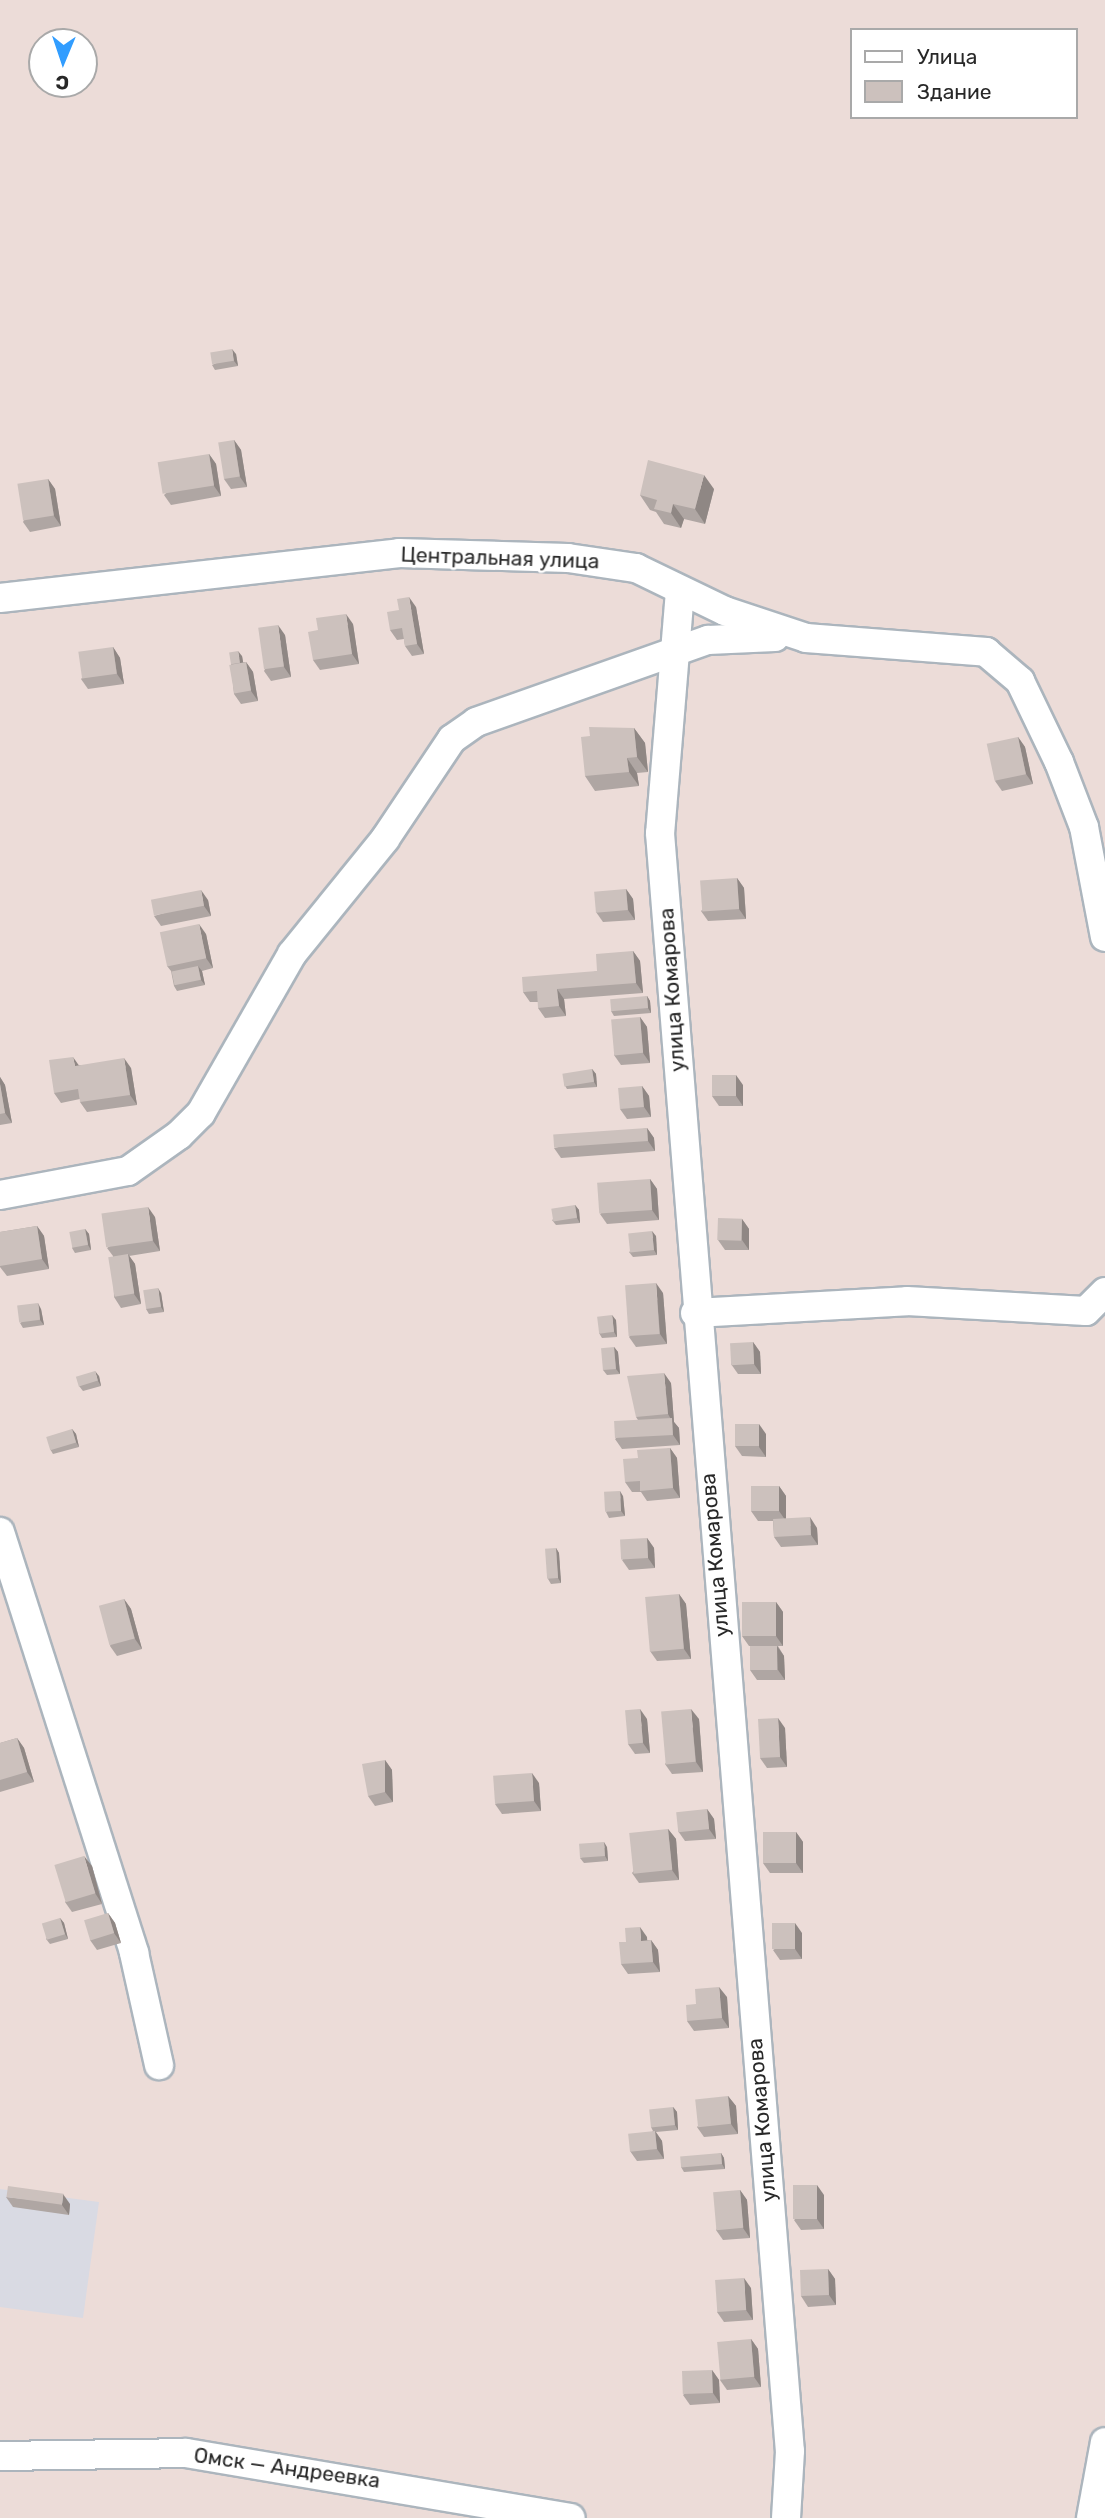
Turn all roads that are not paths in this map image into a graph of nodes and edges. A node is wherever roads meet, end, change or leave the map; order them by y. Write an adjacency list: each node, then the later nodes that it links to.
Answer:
1 (680, 591): 2 (street, Центральная улица); 3 (street, Центральная улица); 4 (street, улица Комарова)
2 (0, 598)
3 (806, 638): 4 (street); 5 (street, Центральная улица)
4 (674, 656): 6 (street); 8 (street, улица Комарова)
5 (1105, 937)
6 (0, 1195)
7 (1095, 1301): 8 (street)
8 (695, 1313): 14 (street, улица Комарова)
9 (0, 1532): 10 (street)
10 (159, 2065)
11 (1105, 2442): 15 (street)
12 (0, 2456): 13 (street, Омск — Андреевка)
13 (571, 2518)
14 (786, 2518)
15 (1091, 2518)

